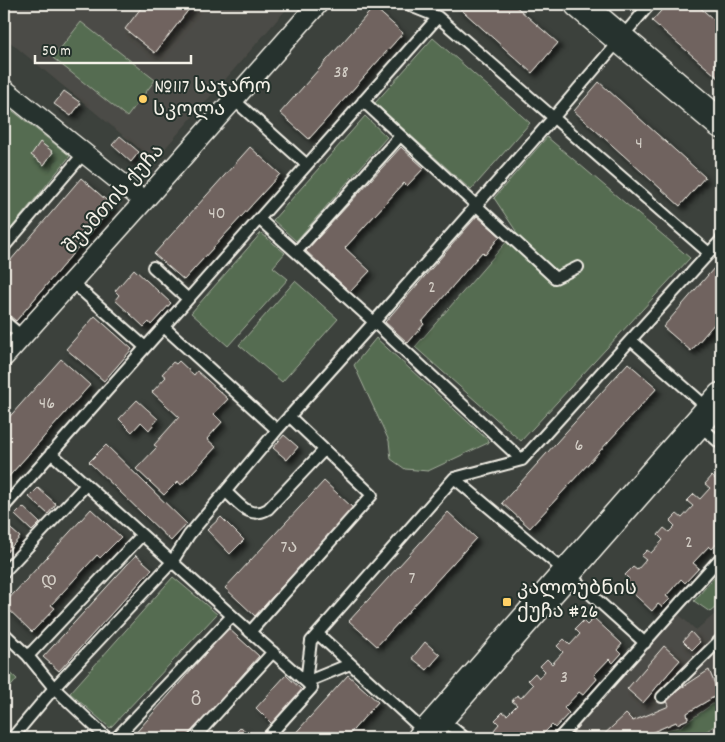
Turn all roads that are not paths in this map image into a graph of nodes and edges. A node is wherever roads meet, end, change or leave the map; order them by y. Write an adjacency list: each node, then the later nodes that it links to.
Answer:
1 (318, 4): 8 (street, შუამთის ქუჩა)
2 (409, 4): 5 (lane)
3 (579, 4): 6 (street)
4 (650, 4): 6 (lane)
5 (438, 16): 9 (lane); 10 (lane)
6 (620, 37): 10 (lane); 11 (street)
7 (4, 90): 13 (street)
8 (234, 100): 14 (lane); 15 (street, შუამთის ქუჩა)
9 (363, 101): 12 (lane); 14 (lane)
10 (554, 117): 16 (lane); 21 (lane)
11 (721, 124)
12 (400, 136): 16 (lane); 20 (lane)
13 (84, 153): 15 (street); 19 (lane)
14 (307, 165): 17 (lane)
15 (144, 201): 24 (street, შუამთის ქუჩა)
16 (476, 205): 23 (lane); 27 (lane)
17 (259, 219): 20 (lane); 25 (lane)
18 (721, 240): 21 (lane)
19 (4, 247)
20 (296, 252): 27 (lane)
21 (709, 253): 30 (lane)
22 (153, 267): 25 (lane)
23 (578, 267)
24 (72, 282): 29 (street, შუამთის ქუჩა); 31 (lane)
25 (188, 299): 28 (lane)
26 (4, 321): 29 (lane)
27 (374, 322): 34 (lane); 39 (lane)
28 (164, 326): 31 (lane); 35 (lane)
29 (22, 336): 32 (street, შუამთის ქუჩა)
30 (631, 340): 33 (lane); 39 (lane)
31 (145, 347): 38 (lane)
32 (4, 357)
33 (710, 410): 36 (lane); 48 (street)
34 (289, 416): 35 (lane); 37 (lane)
35 (277, 430): 42 (lane)
36 (721, 444)
37 (324, 450): 42 (lane); 50 (lane)
38 (51, 453): 41 (lane); 43 (lane)
39 (522, 460): 40 (lane)
40 (454, 478): 48 (lane); 52 (lane)
41 (86, 485): 44 (lane); 47 (lane)
42 (226, 492): 46 (lane)
43 (4, 507)
44 (142, 535): 46 (lane); 56 (lane)
45 (721, 557): 54 (lane)
46 (172, 562): 49 (lane); 59 (lane)
47 (4, 572)
48 (567, 574): 54 (lane); 61 (street)
49 (232, 616): 50 (lane); 64 (lane)
50 (250, 632): 55 (lane)
51 (4, 633): 56 (lane)
52 (318, 634): 57 (lane); 58 (lane)
53 (721, 639): 60 (lane)
54 (645, 643): 68 (lane)
55 (273, 652): 58 (lane); 65 (lane)
56 (28, 656): 59 (lane)
57 (350, 664): 58 (lane); 61 (lane)
58 (306, 682): 66 (lane)
59 (54, 688): 62 (lane); 63 (lane)
60 (662, 697)
61 (430, 730): 67 (lane)
62 (12, 738)
63 (107, 738)
64 (116, 738)
65 (194, 738)
66 (267, 738)
67 (465, 738)
68 (559, 738)

